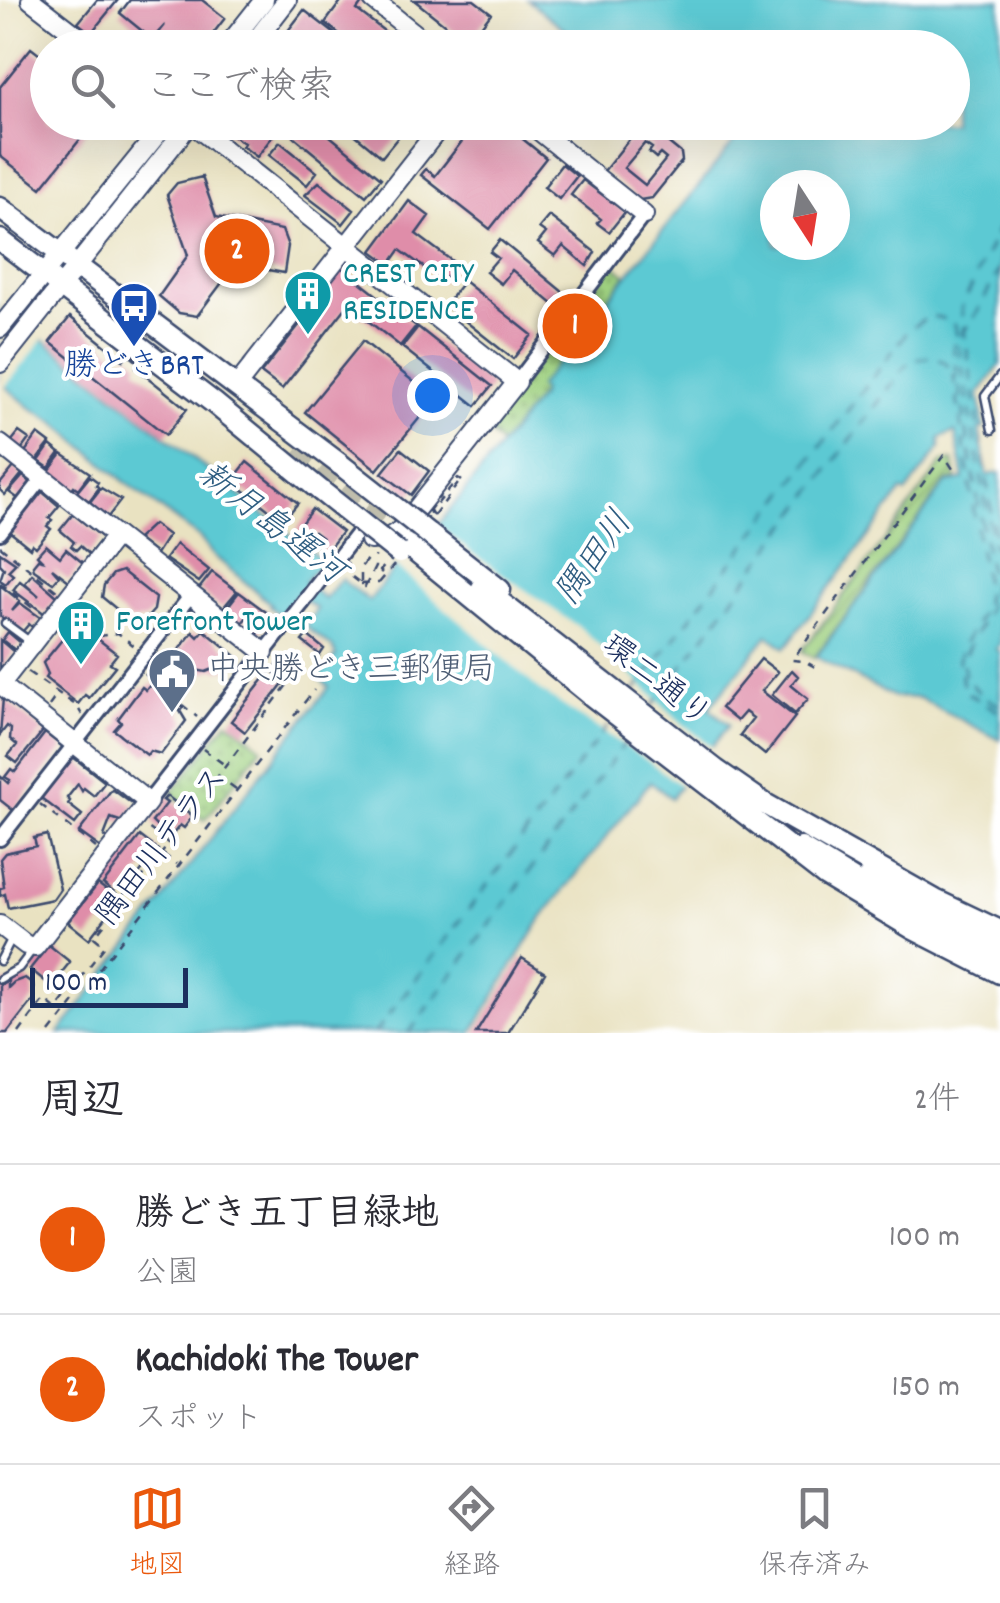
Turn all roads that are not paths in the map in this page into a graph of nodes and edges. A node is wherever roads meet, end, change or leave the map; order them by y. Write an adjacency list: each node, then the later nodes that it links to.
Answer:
1 (31, 0): 5 (street)
2 (264, 0): 6 (street)
3 (287, 0): 7 (street)
4 (374, 0): 8 (street)
5 (70, 30)
6 (240, 30)
7 (264, 30)
8 (411, 30)
9 (153, 140): 18 (street)
10 (175, 140): 18 (street)
11 (212, 140): 17 (street)
12 (430, 140): 17 (street)
13 (550, 140): 15 (street)
14 (0, 208): 18 (main road)
15 (644, 215): 27 (street)
16 (0, 240): 19 (main road)
17 (346, 246): 27 (street); 28 (street)
18 (68, 262): 19 (street); 20 (street); 21 (main road)
19 (43, 274): 20 (main road); 23 (street)
20 (62, 289): 22 (main road); 25 (street)
21 (106, 290): 22 (main road); 24 (main road)
22 (90, 310): 29 (main road)
23 (0, 328)
24 (178, 342): 28 (main road); 43 (main road, bridge)
25 (0, 363)
26 (1000, 376): 30 (lane)
27 (517, 382): 33 (street)
28 (239, 384): 33 (main road)
29 (214, 402): 34 (main road); 43 (main road, bridge)
30 (992, 430)
31 (0, 444): 32 (street)
32 (43, 478): 35 (street); 36 (street)
33 (428, 513): 34 (street)
34 (358, 532): 41 (street, bridge)
35 (0, 533)
36 (116, 536): 38 (street); 40 (street)
37 (410, 540): 43 (main road, 環二通り)
38 (191, 596): 41 (street); 44 (street)
39 (5, 623): 40 (lane)
40 (32, 644): 42 (street)
41 (268, 656): 45 (street)
42 (0, 685): 44 (street)
43 (597, 687): 46 (main road, 環二通り)
44 (75, 744): 45 (street); 47 (street)
45 (148, 802): 50 (street)
46 (759, 810): 49 (main road, 環二通り); 51 (street, 環二通り); 52 (street, 環二通り); 54 (main road, 環二通り)
47 (0, 839)
48 (7, 930): 50 (street); 53 (lane)
49 (1000, 932)
50 (34, 946): 55 (lane)
51 (1000, 946)
52 (1000, 960)
53 (0, 961)
54 (1000, 973)
55 (0, 979)

